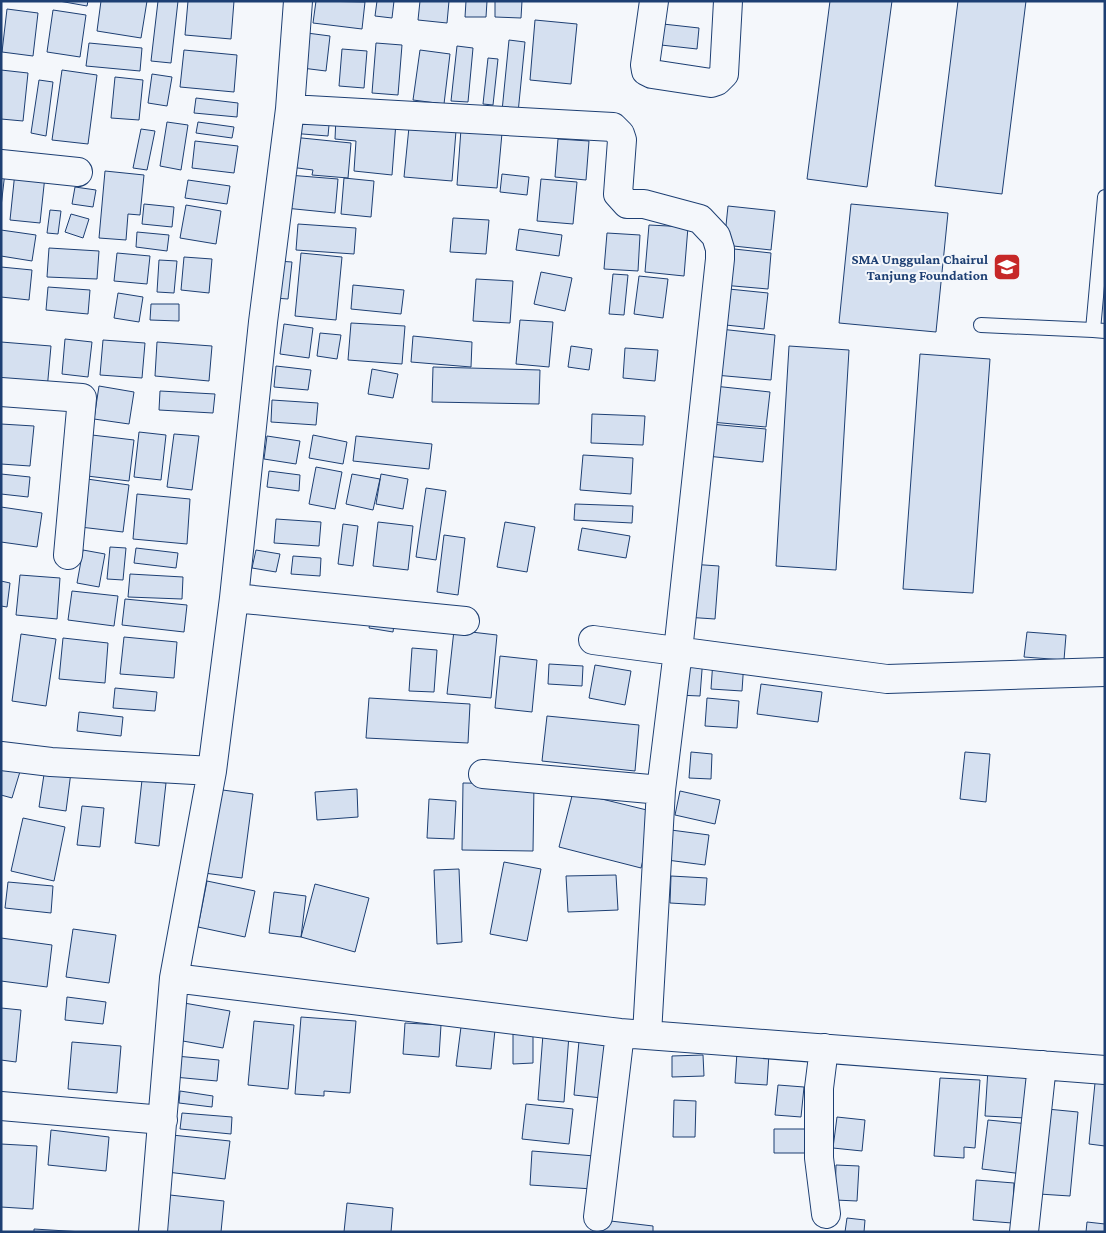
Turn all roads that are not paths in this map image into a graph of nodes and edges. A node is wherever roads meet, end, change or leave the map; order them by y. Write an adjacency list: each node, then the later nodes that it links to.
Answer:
1 (298, 1): 4 (street)
2 (654, 1): 3 (street)
3 (728, 1)
4 (290, 109): 12 (street); 15 (street)
5 (1, 164): 6 (street)
6 (78, 172)
7 (1105, 197): 9 (lane)
8 (981, 325): 9 (lane)
9 (1099, 331)
10 (1, 392): 11 (street)
11 (68, 555)
12 (234, 598): 13 (street); 18 (street)
13 (465, 621)
14 (593, 640): 15 (street)
15 (678, 652): 16 (street); 20 (street)
16 (1105, 672)
17 (1, 756): 18 (street)
18 (212, 771): 21 (street)
19 (483, 774): 20 (street)
20 (661, 790): 23 (street)
21 (174, 978): 22 (street); 28 (street)
22 (620, 1032): 23 (street); 30 (street)
23 (647, 1034): 24 (street)
24 (824, 1048): 25 (street); 29 (street)
25 (1042, 1065): 26 (street); 32 (street)
26 (1105, 1070)
27 (1, 1106): 28 (street)
28 (163, 1120): 31 (street)
29 (826, 1214)
30 (598, 1217)
31 (153, 1232)
32 (1024, 1232)

